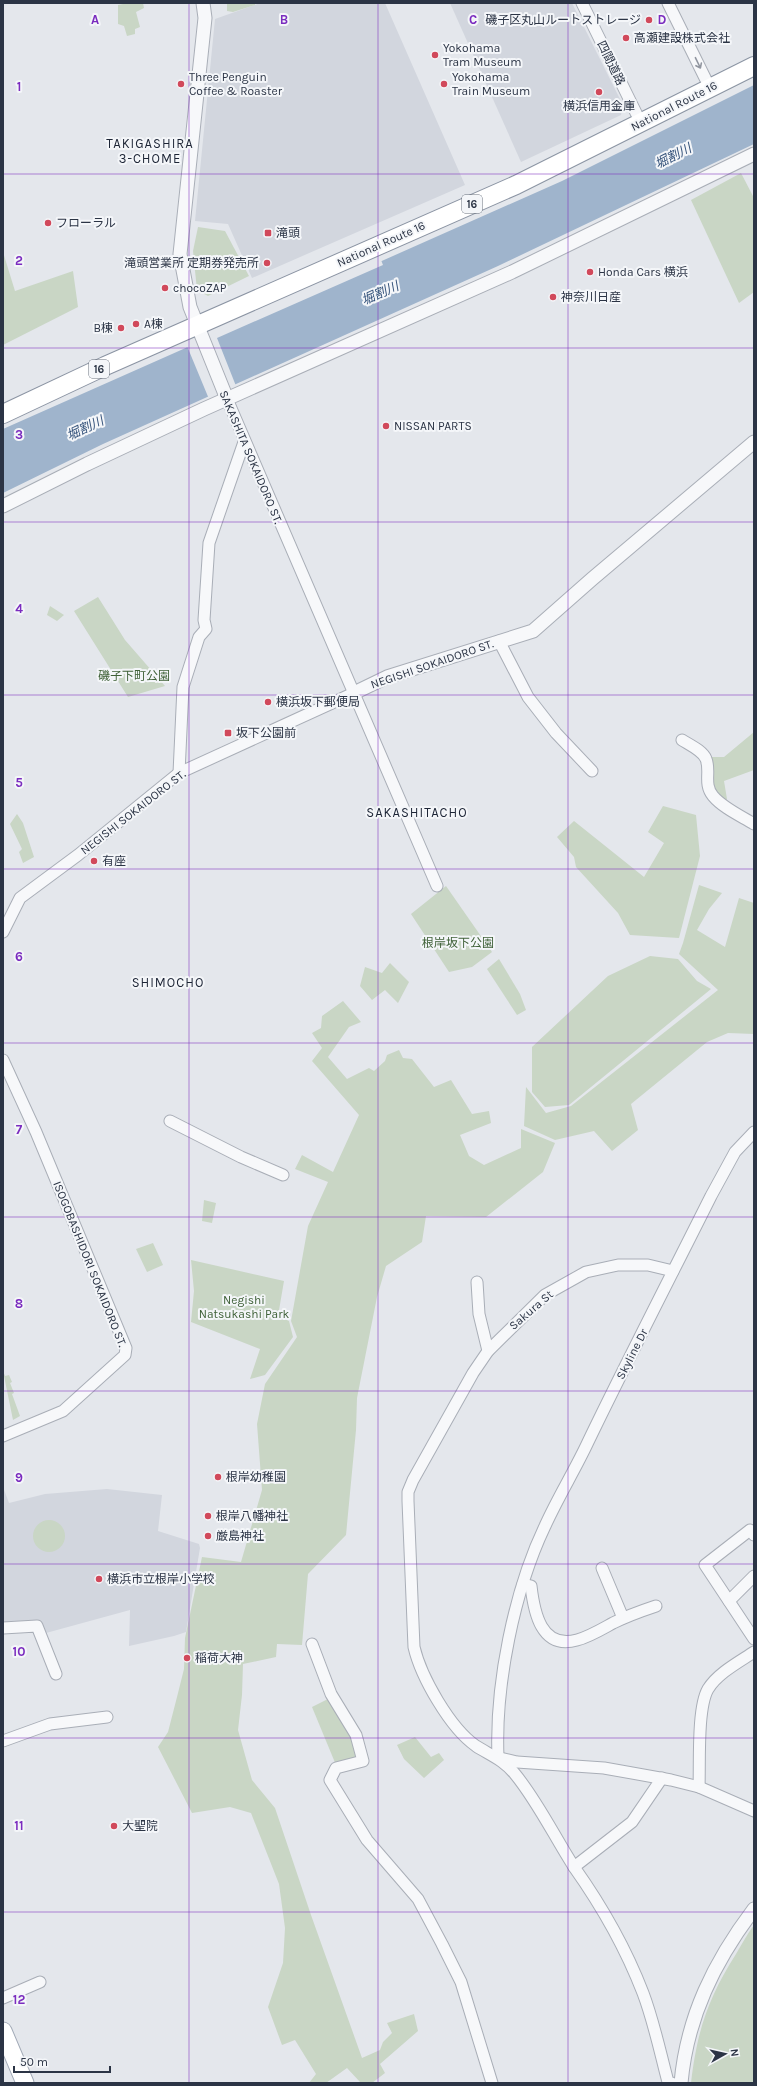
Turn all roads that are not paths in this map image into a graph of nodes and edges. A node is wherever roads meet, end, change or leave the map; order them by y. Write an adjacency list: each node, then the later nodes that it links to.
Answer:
1 (203, 3): 8 (street, SAKASHITA SOKAIDORO ST.)
2 (582, 3): 6 (street, 四間道路)
3 (668, 3): 5 (street, one-way to 5)
4 (754, 66): 5 (highway, National Route 16 / 16)
5 (710, 88): 6 (highway, National Route 16 / 16)
6 (642, 123): 8 (highway, National Route 16 / 16)
7 (754, 154): 9 (street)
8 (199, 333): 9 (street, SAKASHITA SOKAIDORO ST.); 10 (highway, National Route 16 / 16)
9 (226, 396): 11 (street, SAKASHITA SOKAIDORO ST.); 13 (street)
10 (3, 414)
11 (244, 442): 15 (street, SAKASHITA SOKAIDORO ST.); 18 (street)
12 (754, 442): 14 (street, NEGISHI SOKAIDORO ST.)
13 (3, 506)
14 (499, 641): 15 (street, NEGISHI SOKAIDORO ST.); 17 (street)
15 (354, 692): 18 (street, NEGISHI SOKAIDORO ST.); 20 (street, SAKASHITA SOKAIDORO ST.)
16 (682, 740): 19 (street)
17 (592, 771)
18 (179, 773): 21 (street, NEGISHI SOKAIDORO ST.)
19 (754, 824)
20 (437, 886)
21 (3, 932)
22 (3, 1060): 29 (street, ISOGOBASHIDORI SOKAIDORO ST.)
23 (170, 1121): 25 (street)
24 (753, 1136): 26 (street, Skyline Dr)
25 (283, 1175)
26 (673, 1271): 28 (street, Sakura St); 33 (street, Skyline Dr)
27 (477, 1282): 28 (street)
28 (488, 1351): 44 (street, Sakura St)
29 (3, 1436)
30 (754, 1536): 34 (street)
31 (602, 1568): 36 (street)
32 (754, 1576): 34 (street)
33 (523, 1584): 36 (street); 44 (street, Skyline Dr)
34 (729, 1601): 38 (street)
35 (656, 1606): 36 (street)
36 (623, 1618)
37 (3, 1628): 41 (street)
38 (754, 1639)
39 (312, 1644): 54 (street)
40 (754, 1652): 46 (street)
41 (56, 1674)
42 (107, 1717): 43 (street)
43 (3, 1742)
44 (498, 1757): 45 (street); 48 (street)
45 (662, 1778): 46 (street); 48 (street)
46 (699, 1788): 47 (street)
47 (754, 1811)
48 (574, 1867): 55 (street)
49 (754, 1909): 56 (street)
50 (40, 1982): 51 (street)
51 (3, 1998)
52 (3, 2031): 53 (main road)
53 (25, 2083)
54 (492, 2083)
55 (672, 2083)
56 (680, 2083)

